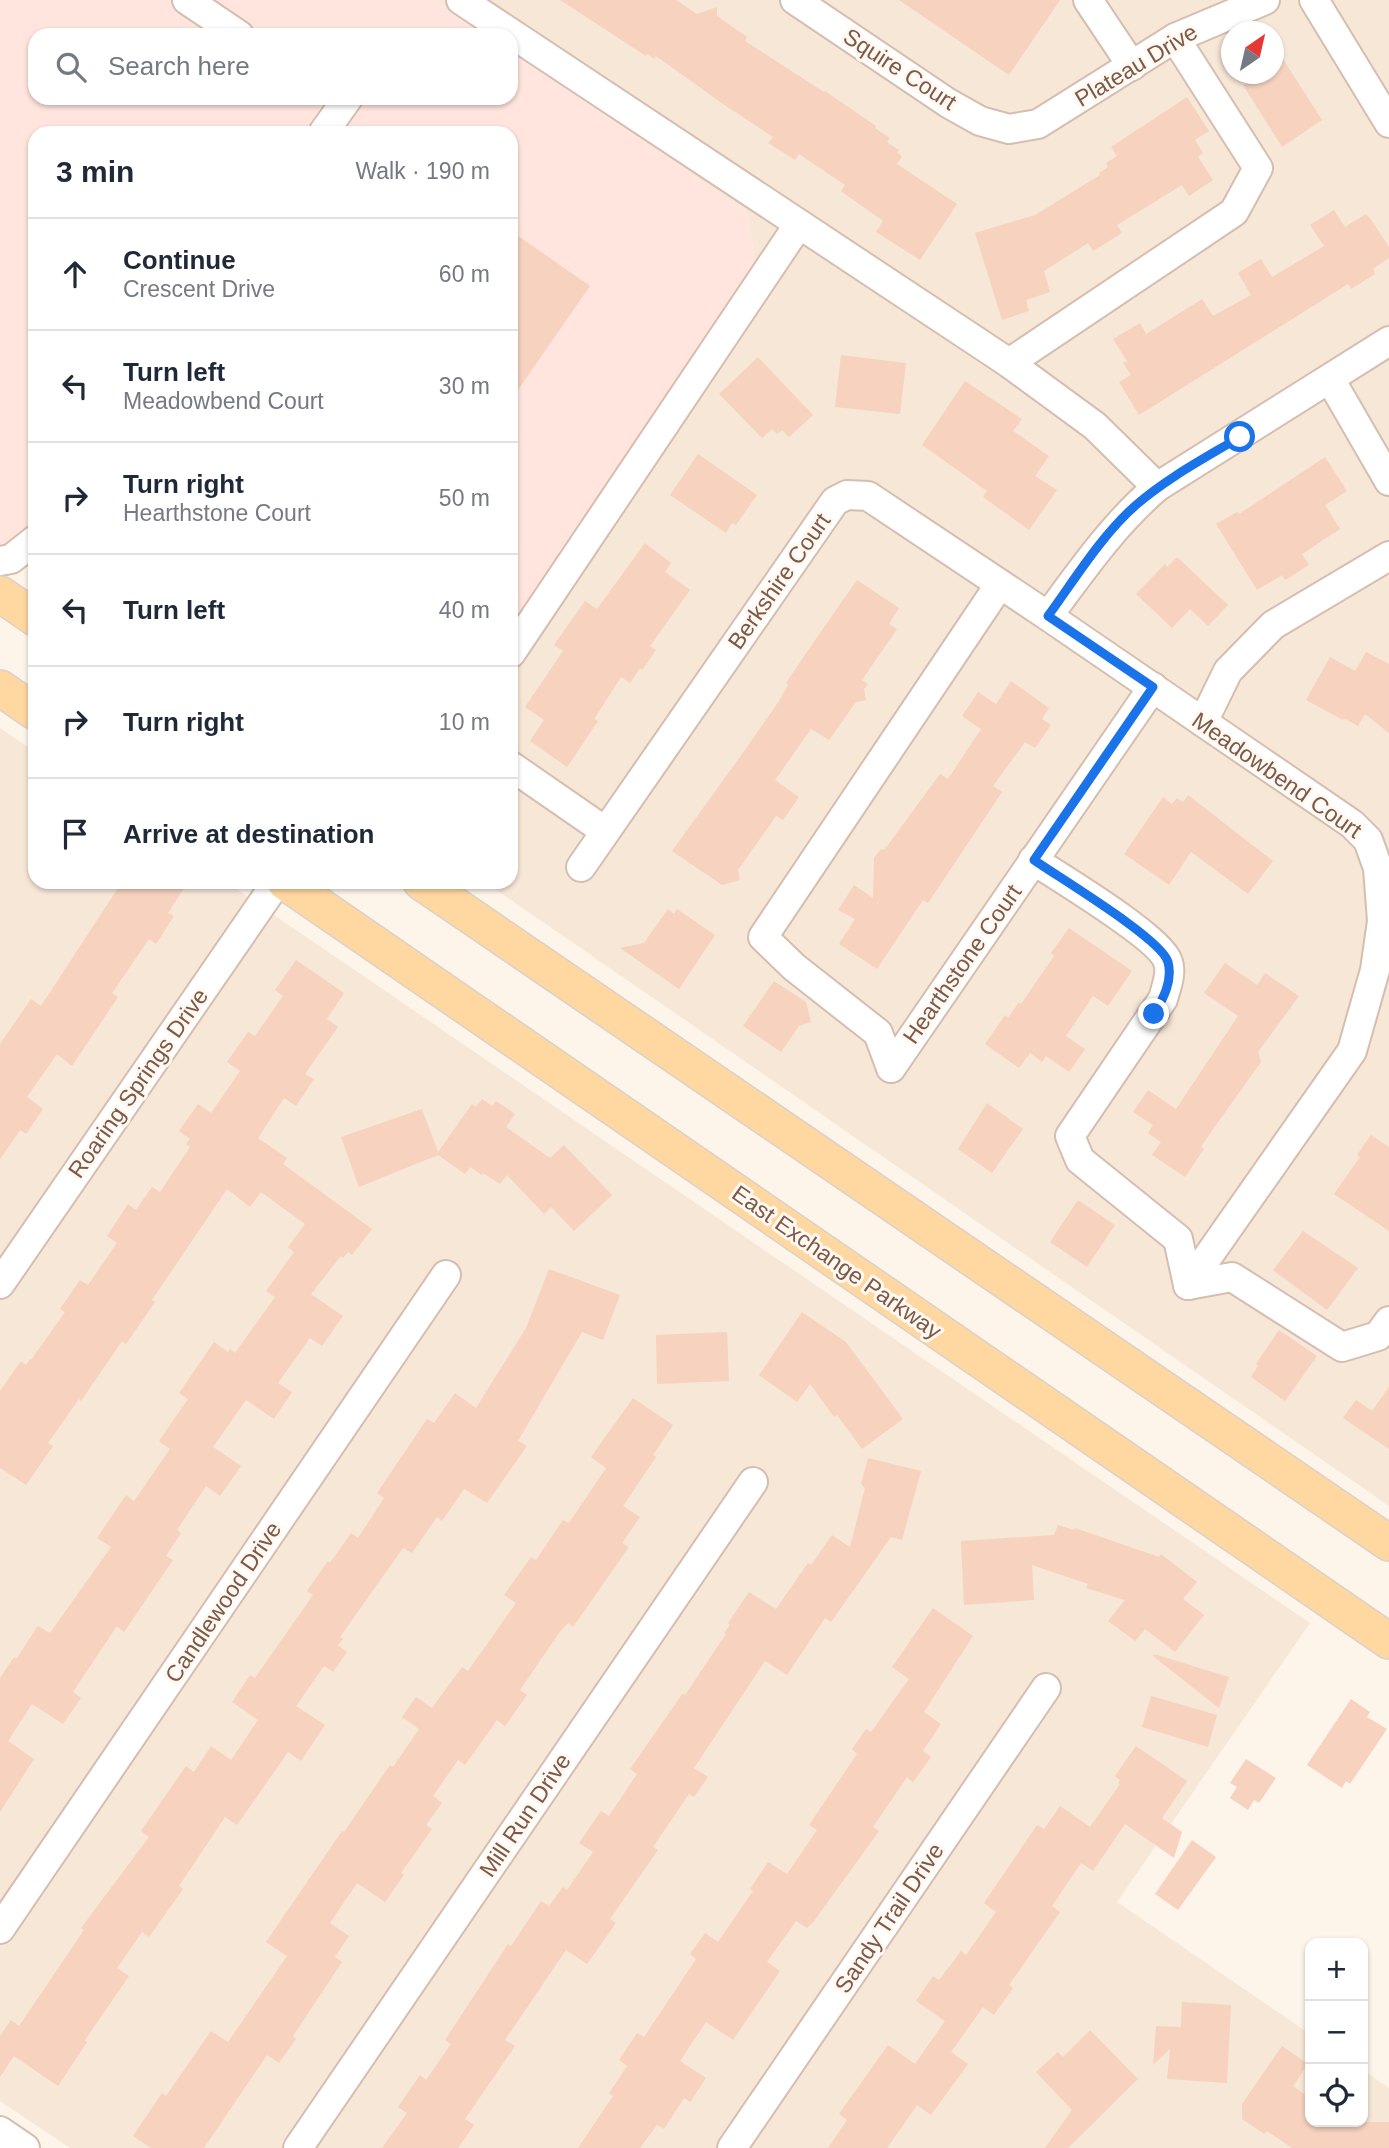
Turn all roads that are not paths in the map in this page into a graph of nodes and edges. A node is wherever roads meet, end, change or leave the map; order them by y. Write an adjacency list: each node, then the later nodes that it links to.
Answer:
1 (187, 0): 7 (street)
2 (461, 0): 8 (street)
3 (795, 0): 15 (street, Squire Court)
4 (1088, 0): 11 (street)
5 (1265, 0): 10 (street, Plateau Drive)
6 (1314, 0): 13 (street)
7 (229, 28)
8 (503, 28)
9 (518, 38): 16 (street)
10 (1175, 38): 11 (street, Plateau Drive); 18 (street)
11 (1132, 66): 15 (street, Plateau Drive)
12 (338, 105): 14 (street)
13 (1389, 123)
14 (327, 126)
15 (1009, 129)
16 (799, 224): 18 (street); 29 (street)
17 (1389, 341): 19 (street)
18 (1009, 363): 21 (street)
19 (1330, 379): 20 (street); 21 (street)
20 (1389, 481)
21 (1157, 487): 28 (street)
22 (28, 546): 24 (street)
23 (1389, 556): 33 (street)
24 (0, 561)
25 (1000, 584): 28 (street, Berkshire Court); 35 (street, Berkshire Court); 36 (street, Hearthstone Court)
26 (0, 594): 27 (main road)
27 (28, 613)
28 (1048, 616): 30 (street, Meadowbend Court)
29 (518, 643)
30 (1153, 687): 33 (street, Meadowbend Court); 36 (street, Hearthstone Court)
31 (0, 688): 32 (main road)
32 (28, 707)
33 (1203, 722): 43 (street, Meadowbend Court)
34 (518, 771): 35 (street)
35 (605, 831): 37 (street, Berkshire Court)
36 (1034, 860): 43 (street)
37 (581, 867)
38 (272, 889): 42 (street, Roaring Springs Drive)
39 (295, 889): 47 (main road, East Exchange Parkway)
40 (431, 889): 46 (main road)
41 (446, 1275): 49 (street, Candlewood Drive)
42 (0, 1284)
43 (1188, 1285): 44 (street)
44 (1389, 1321)
45 (752, 1482): 52 (street, Mill Run Drive)
46 (1389, 1543)
47 (1389, 1642)
48 (1046, 1688): 53 (street, Sandy Trail Drive)
49 (0, 1928)
50 (0, 2131): 51 (street)
51 (26, 2148)
52 (298, 2148)
53 (732, 2148)

